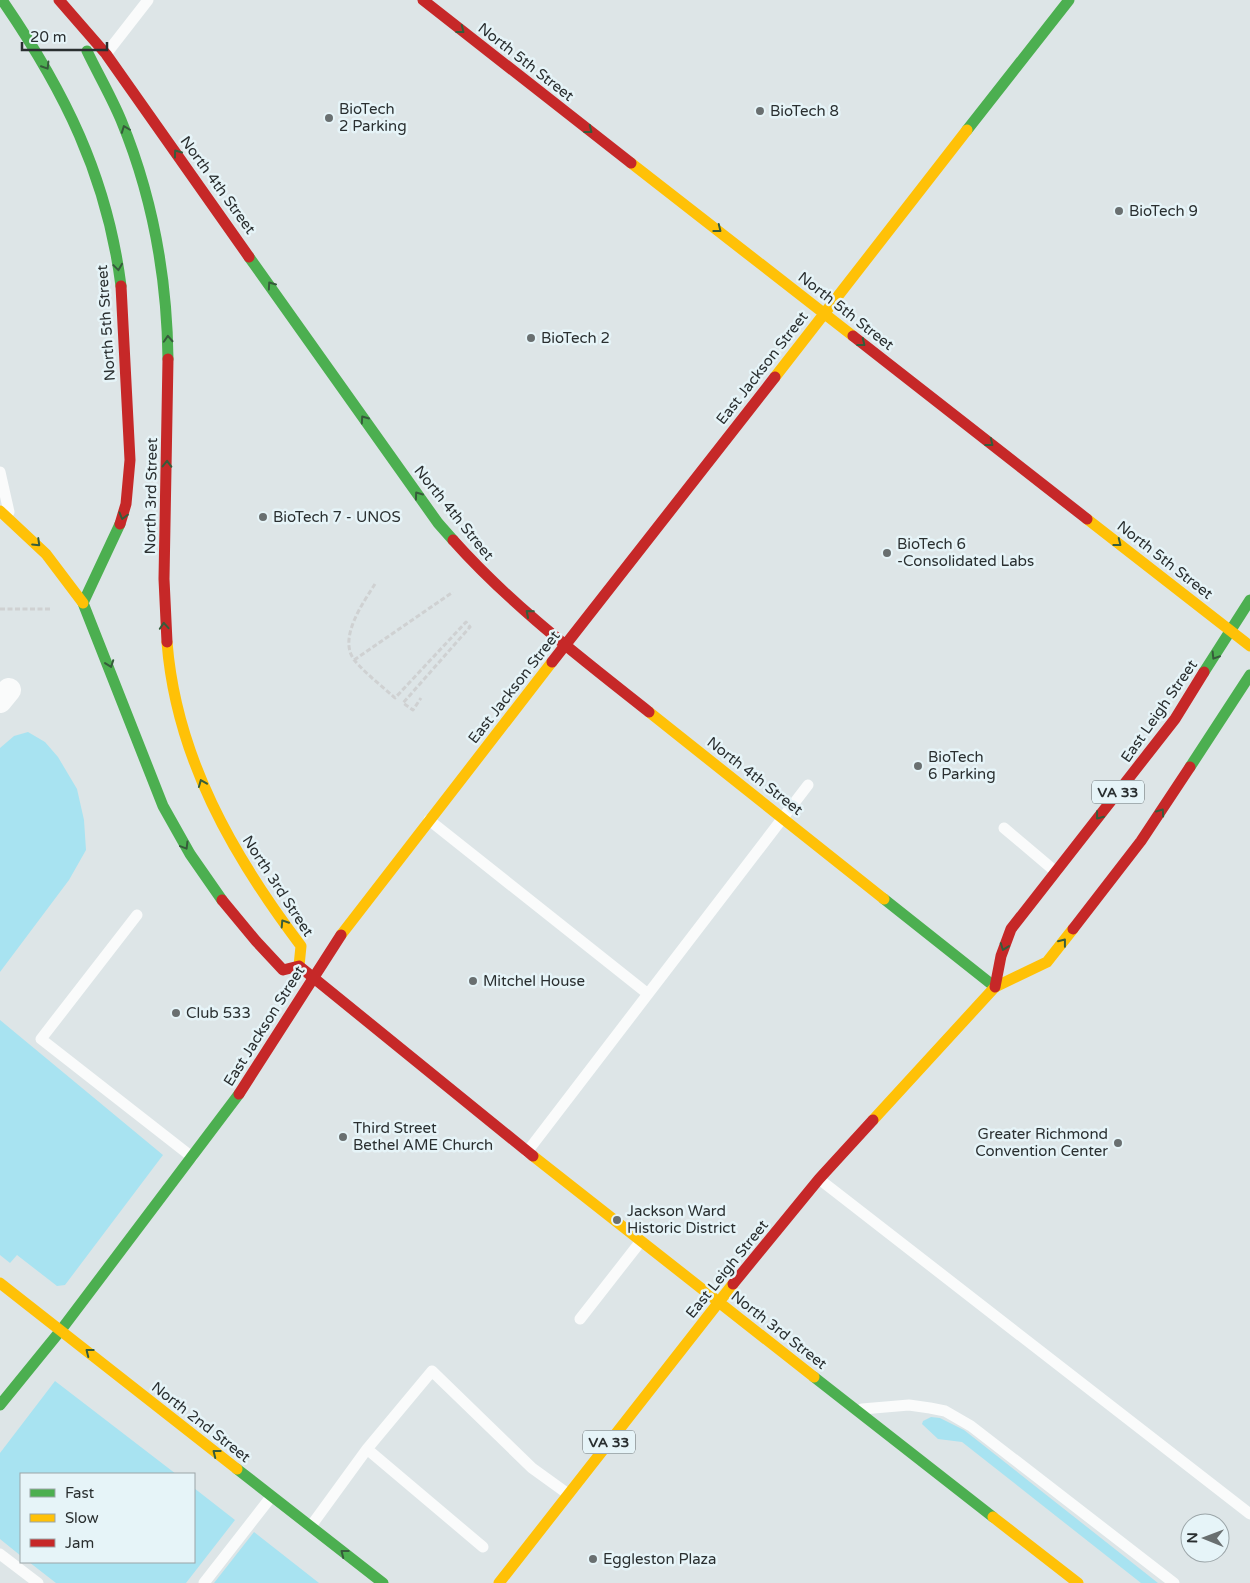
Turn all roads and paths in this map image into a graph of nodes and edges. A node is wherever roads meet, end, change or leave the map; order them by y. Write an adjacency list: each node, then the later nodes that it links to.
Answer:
1 (2, 0): 15 (main road, North 5th Street, one-way to 15)
2 (58, 0): 6 (main road)
3 (148, 0): 7 (lane)
4 (422, 0): 8 (main road, North 5th Street, one-way to 8)
5 (1069, 0): 8 (main road, East Jackson Street)
6 (67, 12): 7 (main road, North 4th Street); 29 (main road, North 3rd Street, one-way to 6)
7 (106, 54): 18 (main road, North 4th Street, one-way to 7)
8 (824, 312): 18 (main road, East Jackson Street); 19 (main road, North 5th Street, one-way to 19)
9 (0, 472): 11 (lane)
10 (0, 511): 11 (main road)
11 (10, 519): 15 (main road, one-way to 15)
12 (375, 584): 20 (path)
13 (453, 592): 20 (path)
14 (1250, 600): 27 (main road, East Leigh Street / VA 33, one-way to 27)
15 (84, 603): 29 (main road, one-way to 29)
16 (0, 609): 17 (path)
17 (55, 609)
18 (566, 645): 24 (main road, North 4th Street); 25 (main road, East Jackson Street)
19 (1250, 646)
20 (354, 660): 22 (path)
21 (1250, 675): 31 (main road, East Leigh Street / VA 33, one-way to 21)
22 (421, 698)
23 (808, 785): 24 (lane)
24 (784, 818): 31 (main road, North 4th Street); 32 (lane)
25 (429, 820): 30 (main road, East Jackson Street); 32 (lane)
26 (1004, 828): 27 (lane)
27 (1056, 872): 31 (main road, East Leigh Street / VA 33, one-way to 31)
28 (137, 915): 34 (lane)
29 (299, 966): 30 (main road, North 3rd Street)
30 (312, 976): 33 (main road, North 3rd Street); 34 (main road, East Jackson Street)
31 (995, 987): 35 (main road, East Leigh Street / VA 33)
32 (648, 994): 33 (lane)
33 (527, 1152): 36 (main road, North 3rd Street)
34 (193, 1158): 40 (main road, East Jackson Street)
35 (819, 1179): 38 (main road, East Leigh Street / VA 33); 46 (lane)
36 (641, 1241): 38 (main road, North 3rd Street); 39 (lane)
37 (0, 1283): 40 (main road, North 2nd Street)
38 (719, 1302): 42 (main road, North 3rd Street); 44 (main road, East Leigh Street / VA 33)
39 (580, 1319)
40 (61, 1330): 41 (main road, East Jackson Street); 45 (main road, North 2nd Street, one-way to 40)
41 (0, 1405)
42 (856, 1409): 54 (main road, North 3rd Street); 55 (lane)
43 (367, 1449): 44 (lane); 47 (lane); 48 (lane)
44 (568, 1494): 53 (main road, East Leigh Street / VA 33)
45 (271, 1497): 47 (main road, North 2nd Street); 51 (lane)
46 (1250, 1514)
47 (311, 1526): 52 (main road, North 2nd Street, one-way to 47)
48 (484, 1547)
49 (0, 1554): 50 (lane)
50 (38, 1583)
51 (204, 1583)
52 (383, 1583)
53 (499, 1583)
54 (1078, 1583)
55 (1174, 1583)

